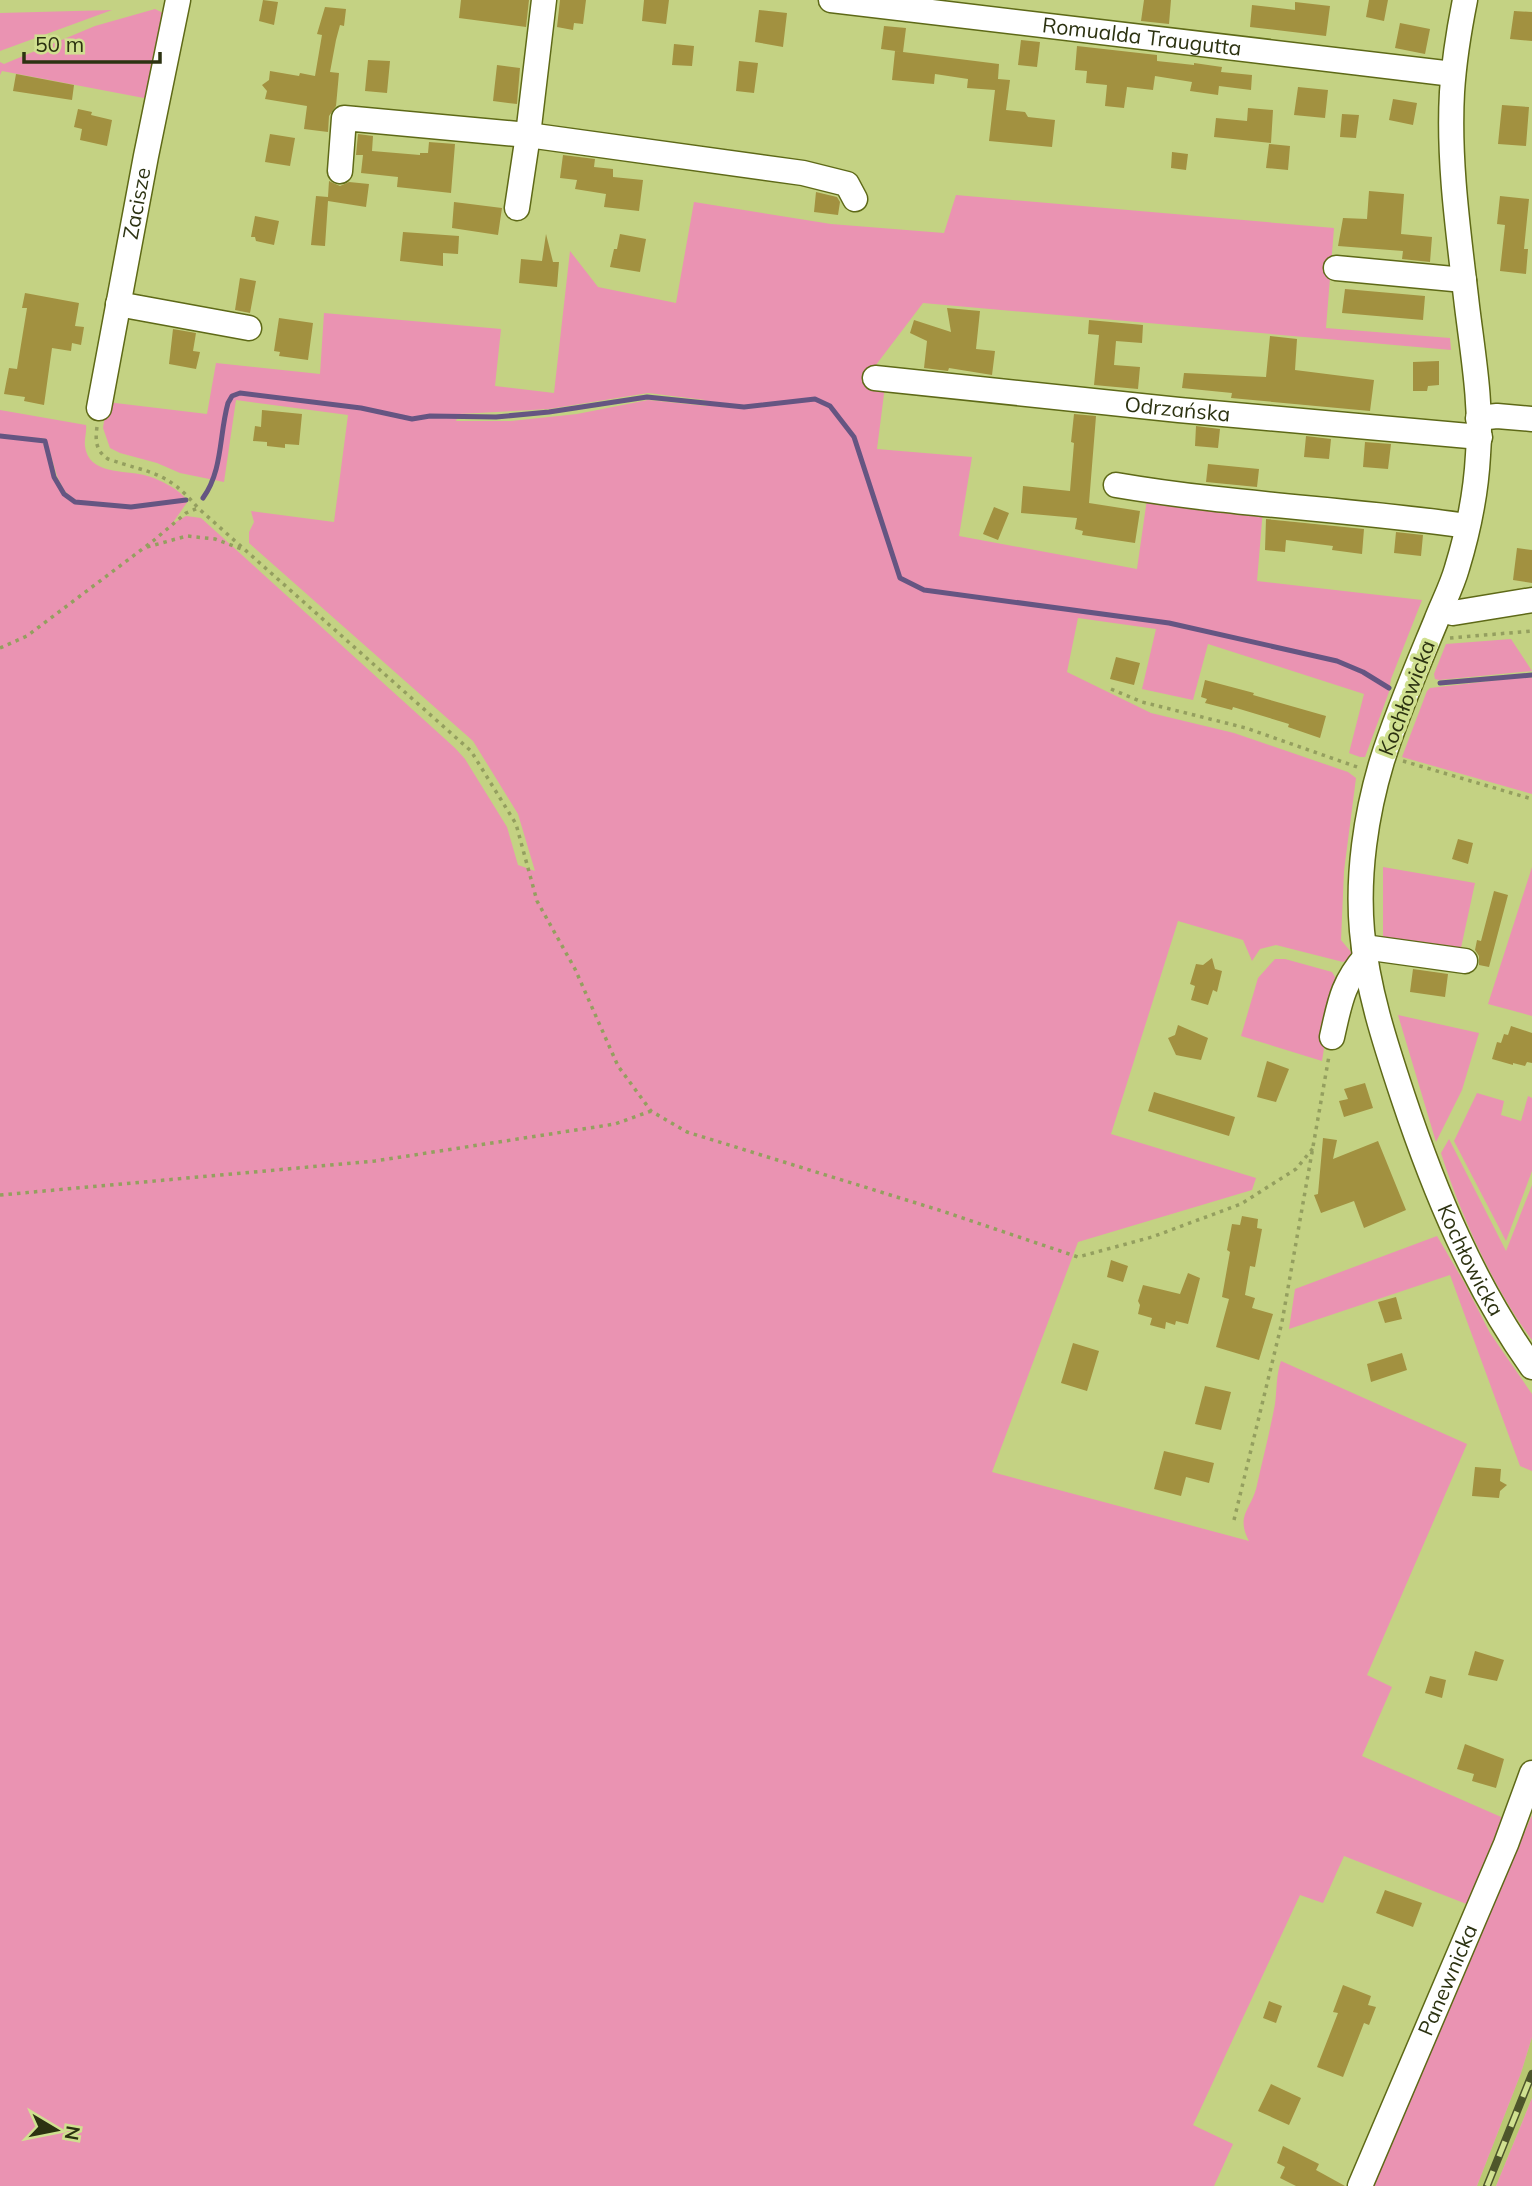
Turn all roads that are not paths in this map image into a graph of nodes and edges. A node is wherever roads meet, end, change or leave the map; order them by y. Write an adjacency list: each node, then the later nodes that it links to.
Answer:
1 (178, 0): 12 (street, Zacisze)
2 (544, 0): 6 (street)
3 (831, 0): 5 (street, Romualda Traugutta)
4 (1465, 0): 5 (street, Kochłowicka)
5 (1453, 74): 11 (street, Kochłowicka)
6 (528, 135): 7 (street); 8 (street); 9 (street)
7 (340, 171)
8 (855, 199)
9 (517, 208)
10 (1336, 268): 11 (street)
11 (1464, 280): 17 (street, Kochłowicka)
12 (118, 304): 13 (street); 15 (street, Zacisze)
13 (249, 328)
14 (875, 378): 17 (street, Odrzańska)
15 (99, 408)
16 (1532, 419): 17 (street, Odrzańska)
17 (1479, 428): 19 (street, Kochłowicka)
18 (1116, 485): 19 (street)
19 (1467, 526): 21 (street, Kochłowicka)
20 (1532, 600): 21 (street)
21 (1441, 610): 22 (street, Kochłowicka)
22 (1365, 952): 23 (street); 24 (street); 25 (street, Kochłowicka)
23 (1465, 961)
24 (1332, 1037)
25 (1532, 1367)
26 (1532, 1773): 27 (street, Panewnicka)
27 (1360, 2186)

